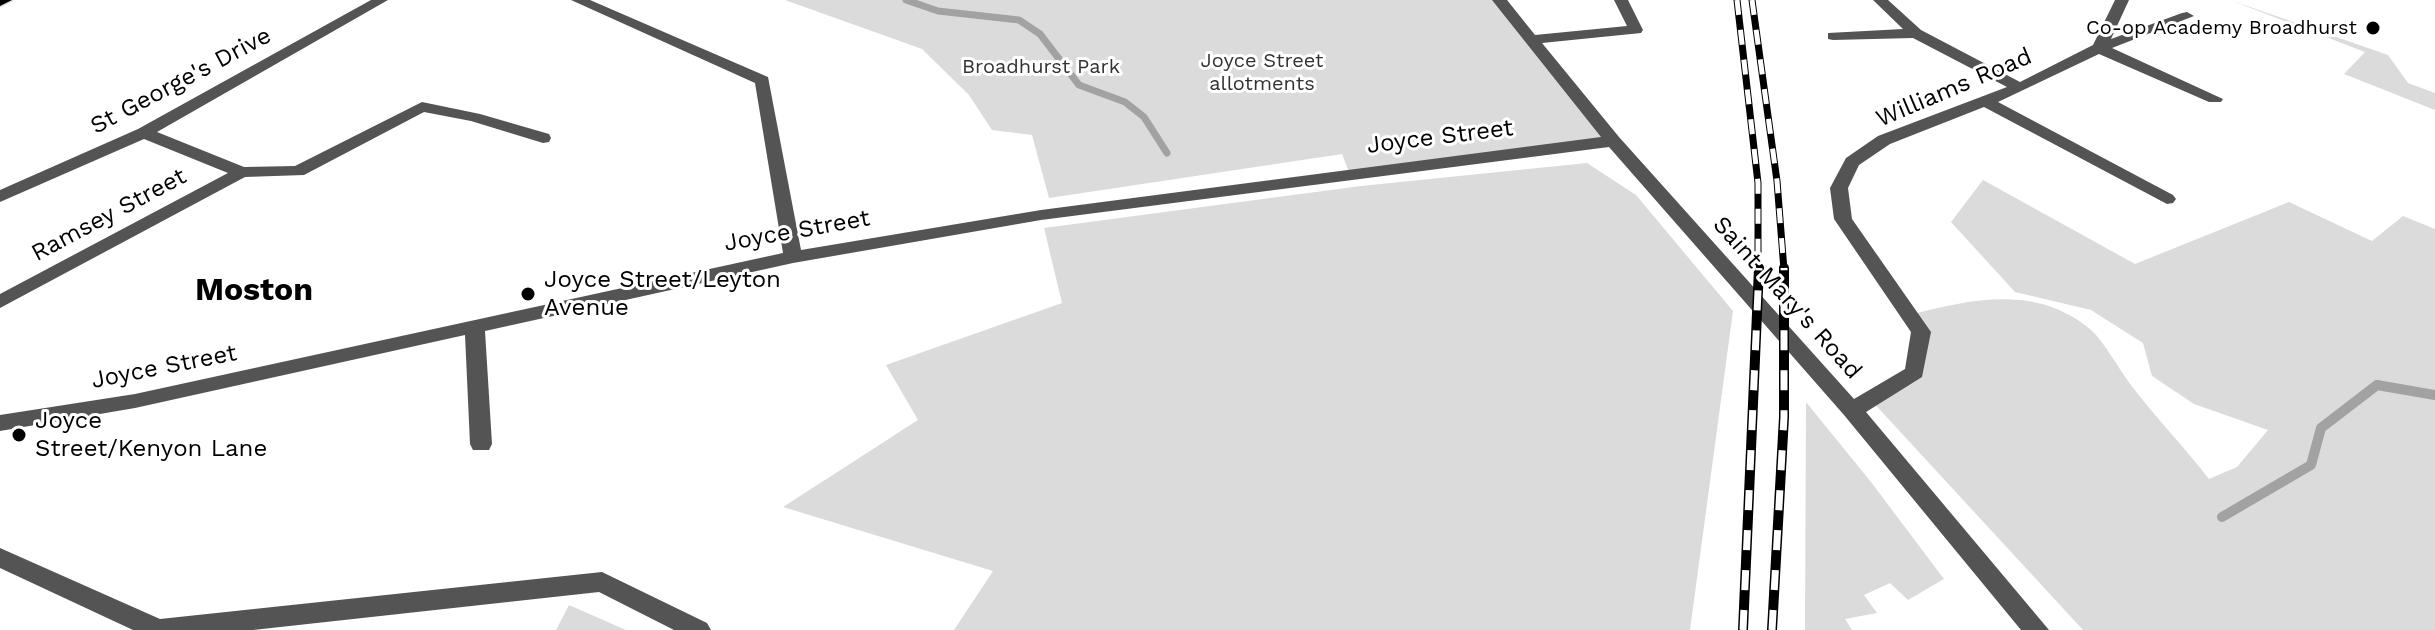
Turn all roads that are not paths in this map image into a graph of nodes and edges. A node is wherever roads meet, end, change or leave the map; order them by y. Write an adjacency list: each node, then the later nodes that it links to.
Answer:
1 (381, 0): 15 (street, St George's Drive)
2 (578, 0): 21 (street)
3 (1499, 0): 10 (street, Saint Mary's Road)
4 (1621, 0): 10 (street)
5 (1880, 0): 8 (street)
6 (2122, 0): 11 (street)
7 (2187, 16): 11 (street, Williams Road)
8 (1916, 33): 9 (street); 12 (street)
9 (1833, 36)
10 (1530, 40): 17 (street, Saint Mary's Road)
11 (2099, 48): 12 (street, Williams Road); 13 (street)
12 (2020, 88): 14 (street, Williams Road)
13 (2215, 99)
14 (1984, 101): 20 (street); 24 (street, Williams Road)
15 (144, 133): 18 (street); 19 (street, St George's Drive)
16 (543, 138): 18 (street)
17 (1613, 141): 21 (street, Joyce Street); 24 (street, Saint Mary's Road)
18 (242, 172): 22 (street, Ramsey Street)
19 (0, 197)
20 (2167, 199)
21 (793, 257): 23 (street, Joyce Street)
22 (0, 302)
23 (475, 328): 25 (street, Joyce Street); 26 (street)
24 (1852, 410): 30 (street, Saint Mary's Road)
25 (0, 423)
26 (481, 444)
27 (3, 561): 28 (street)
28 (158, 630): 29 (street)
29 (698, 630)
30 (2036, 630)

